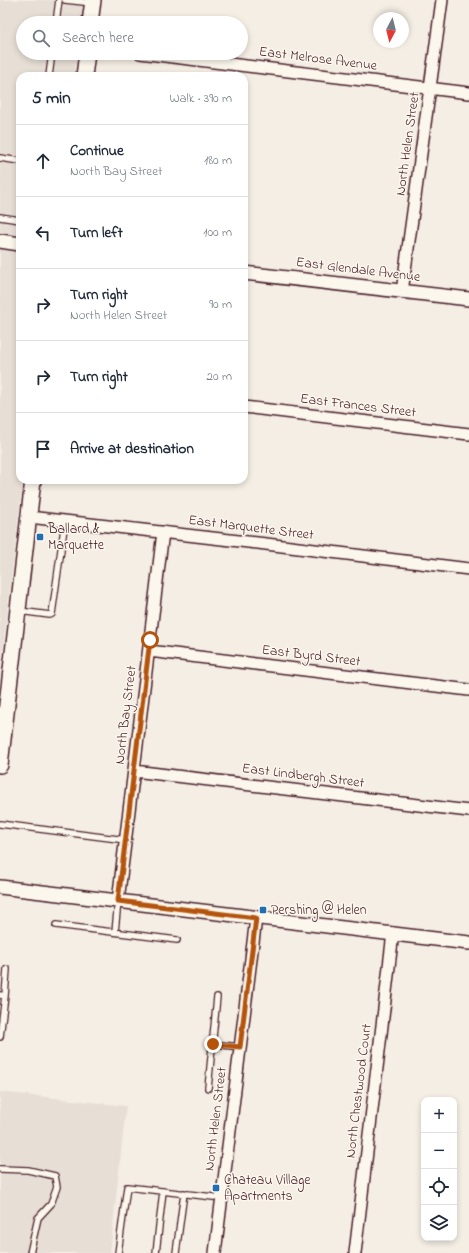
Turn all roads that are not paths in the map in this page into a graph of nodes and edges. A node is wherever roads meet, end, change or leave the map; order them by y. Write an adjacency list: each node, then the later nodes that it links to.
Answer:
1 (59, 0): 5 (lane)
2 (65, 0): 4 (lane)
3 (442, 0): 12 (street, North Helen Street)
4 (93, 2): 6 (main road)
5 (57, 16)
6 (91, 16)
7 (51, 60): 10 (lane)
8 (86, 60): 11 (main road)
9 (198, 60): 12 (street, East Melrose Avenue)
10 (50, 72)
11 (85, 72)
12 (430, 88): 13 (street, East Melrose Avenue); 21 (street, North Helen Street)
13 (469, 93)
14 (0, 158): 15 (lane)
15 (16, 160)
16 (0, 217): 17 (lane)
17 (16, 219)
18 (0, 241): 19 (street)
19 (16, 243)
20 (248, 273): 21 (street, East Glendale Avenue)
21 (402, 292): 22 (street, East Glendale Avenue)
22 (469, 299)
23 (248, 407): 24 (street, East Frances Street)
24 (469, 434)
25 (33, 484): 26 (main road)
26 (29, 517): 27 (street, East Marquette Street); 30 (main road)
27 (65, 521): 28 (street, East Marquette Street); 30 (lane)
28 (163, 532): 29 (street, East Marquette Street); 31 (street, North Bay Street)
29 (469, 569)
30 (18, 611): 33 (main road)
31 (149, 651): 32 (street, East Byrd Street); 34 (street, North Bay Street)
32 (469, 690)
33 (0, 765)
34 (134, 771): 35 (street, East Lindbergh Street); 37 (street, North Bay Street)
35 (469, 811)
36 (0, 824): 37 (lane)
37 (126, 840): 39 (street, North Bay Street)
38 (0, 887): 39 (street)
39 (118, 901): 40 (street); 42 (lane)
40 (256, 918): 43 (street); 51 (street, North Helen Street)
41 (56, 925): 42 (lane)
42 (115, 932): 44 (lane)
43 (393, 933): 45 (street); 62 (street, North Chestwood Court)
44 (177, 940)
45 (469, 943)
46 (7, 969): 47 (lane)
47 (2, 995): 49 (lane)
48 (218, 997): 50 (lane)
49 (0, 1037)
50 (213, 1044): 51 (lane); 52 (lane)
51 (240, 1047): 56 (street, North Helen Street)
52 (208, 1088)
53 (0, 1169): 57 (lane)
54 (163, 1191): 55 (lane); 58 (lane); 59 (lane)
55 (184, 1193): 56 (lane); 60 (lane)
56 (222, 1198): 61 (street, North Helen Street)
57 (30, 1253)
58 (118, 1253)
59 (156, 1253)
60 (176, 1253)
61 (215, 1253)
62 (355, 1253)

